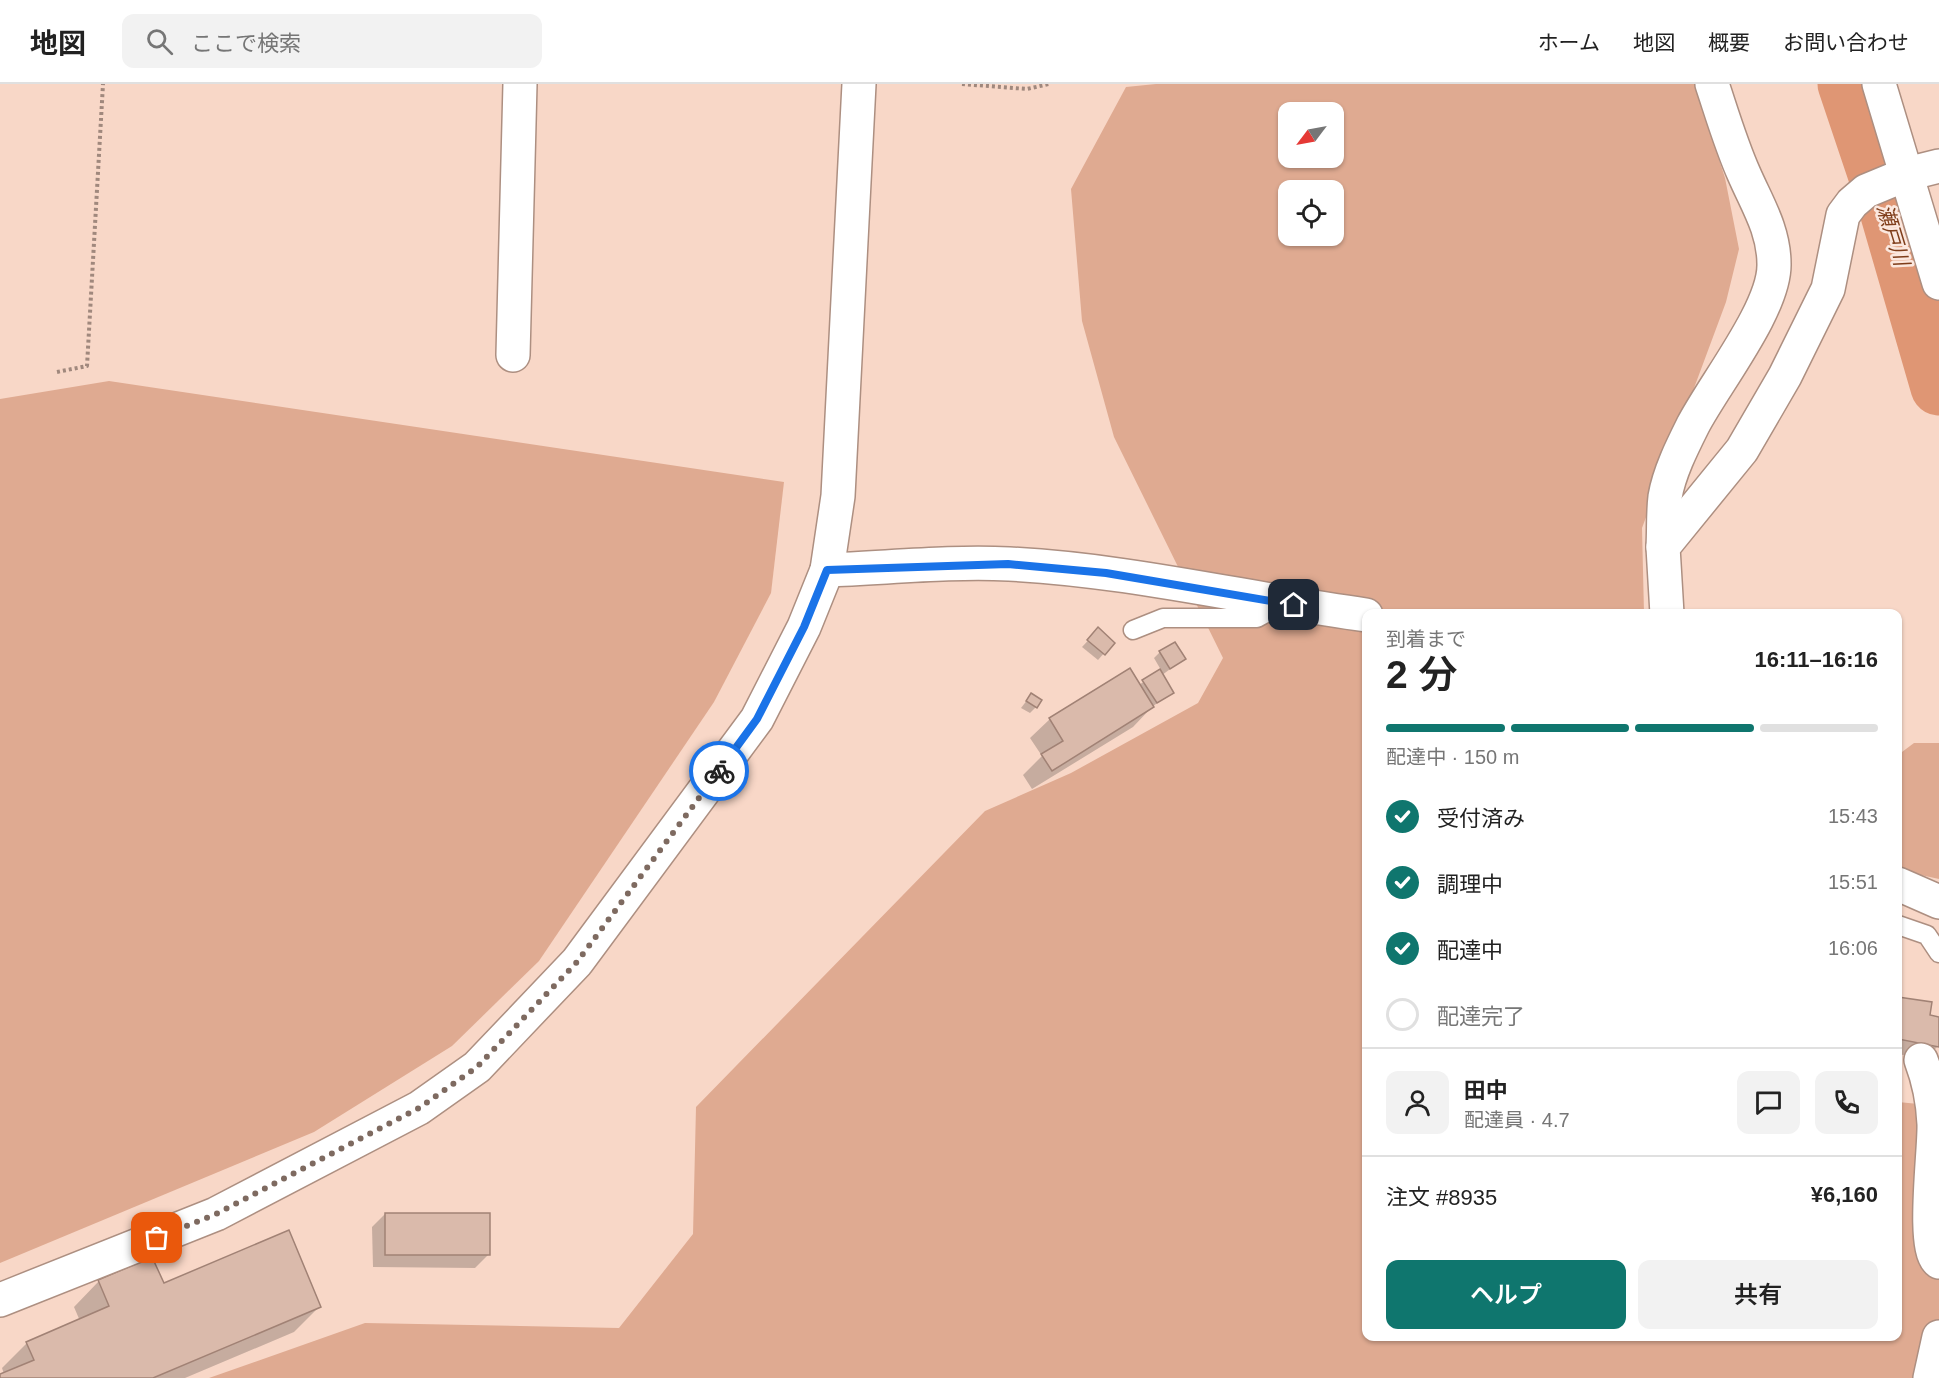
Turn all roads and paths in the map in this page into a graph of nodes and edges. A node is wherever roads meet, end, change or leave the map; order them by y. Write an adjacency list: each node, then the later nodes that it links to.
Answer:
1 (103, 84): 12 (path)
2 (520, 84): 11 (street)
3 (859, 84): 14 (street)
4 (962, 84): 5 (path)
5 (1050, 84)
6 (1712, 84): 13 (street)
7 (1879, 84): 9 (street)
8 (1939, 166): 9 (street)
9 (1886, 183): 10 (street); 13 (street)
10 (1939, 283)
11 (513, 355)
12 (57, 372)
13 (1663, 547): 16 (street)
14 (827, 570): 15 (street); 25 (street)
15 (1283, 603): 17 (street); 18 (lane)
16 (1667, 609)
17 (1362, 614)
18 (1133, 630)
19 (1902, 886): 20 (street)
20 (1939, 902)
21 (1902, 926): 22 (lane)
22 (1939, 953)
23 (1921, 1060): 24 (street)
24 (1939, 1262)
25 (0, 1300)
26 (1939, 1337): 27 (street)
27 (1930, 1378)

